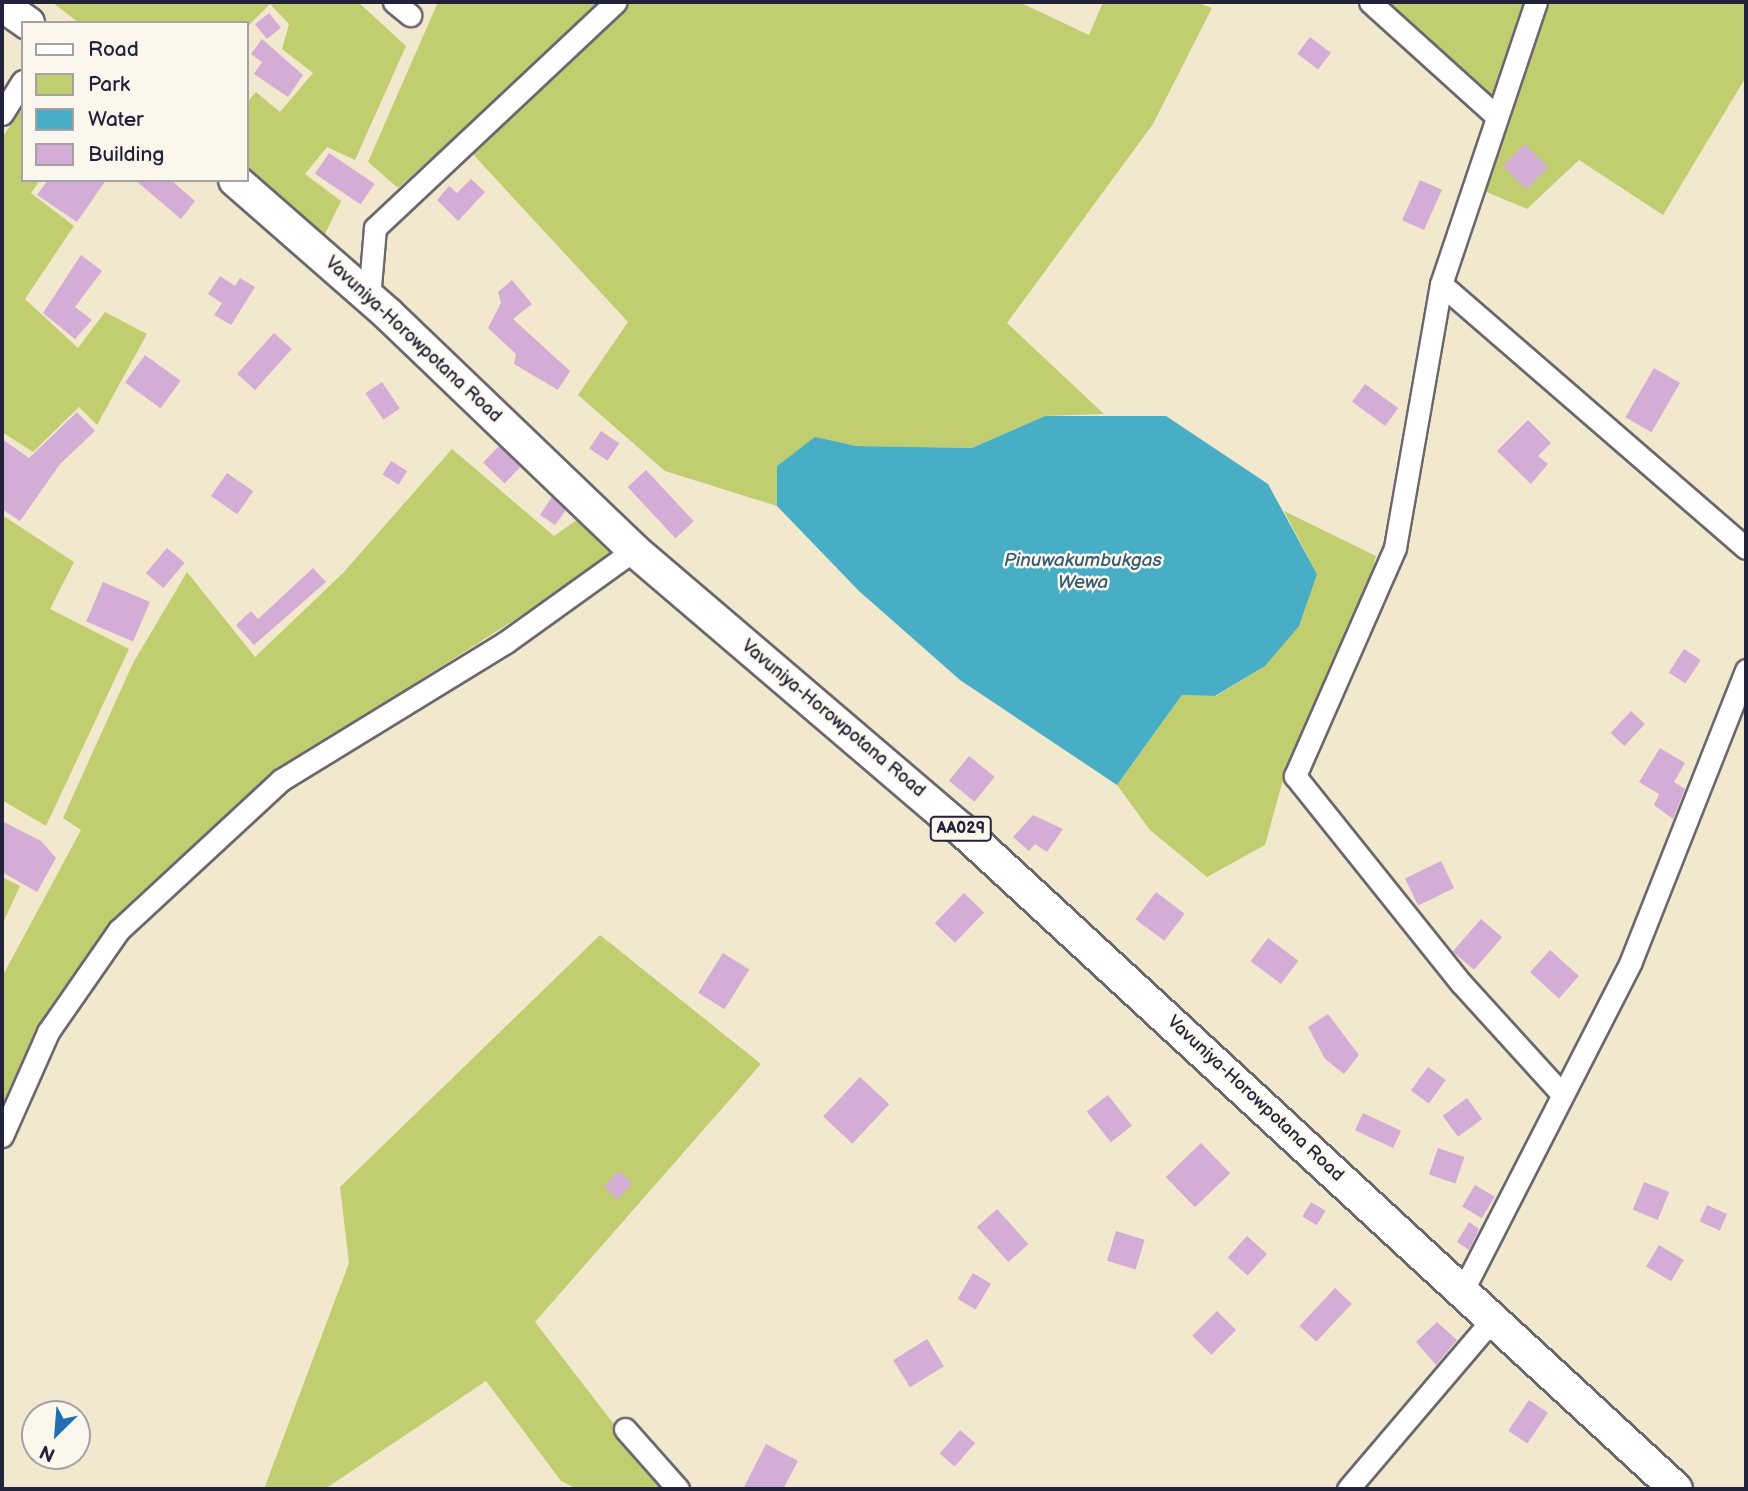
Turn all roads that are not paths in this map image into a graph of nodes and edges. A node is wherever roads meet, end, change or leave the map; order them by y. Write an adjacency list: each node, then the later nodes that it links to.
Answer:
1 (616, 2): 11 (street)
2 (1370, 2): 8 (street)
3 (1536, 2): 8 (street)
4 (2, 5): 5 (highway)
5 (25, 21)
6 (21, 84): 7 (street)
7 (2, 114)
8 (1495, 116): 10 (street)
9 (237, 182): 11 (highway, Vavuniya-Horowpotana Road / AA029)
10 (1441, 284): 12 (street); 15 (street)
11 (369, 298): 13 (highway, Vavuniya-Horowpotana Road / AA029)
12 (1746, 548)
13 (634, 550): 16 (street); 17 (highway, Vavuniya-Horowpotana Road / AA029)
14 (1746, 675): 15 (street)
15 (1562, 1094): 17 (street)
16 (2, 1136)
17 (1463, 1290): 18 (highway, Vavuniya-Horowpotana Road / AA029)
18 (1491, 1321): 21 (street); 22 (highway, Vavuniya-Horowpotana Road / AA029)
19 (625, 1429): 20 (street)
20 (678, 1489)
21 (1348, 1489)
22 (1676, 1489)

